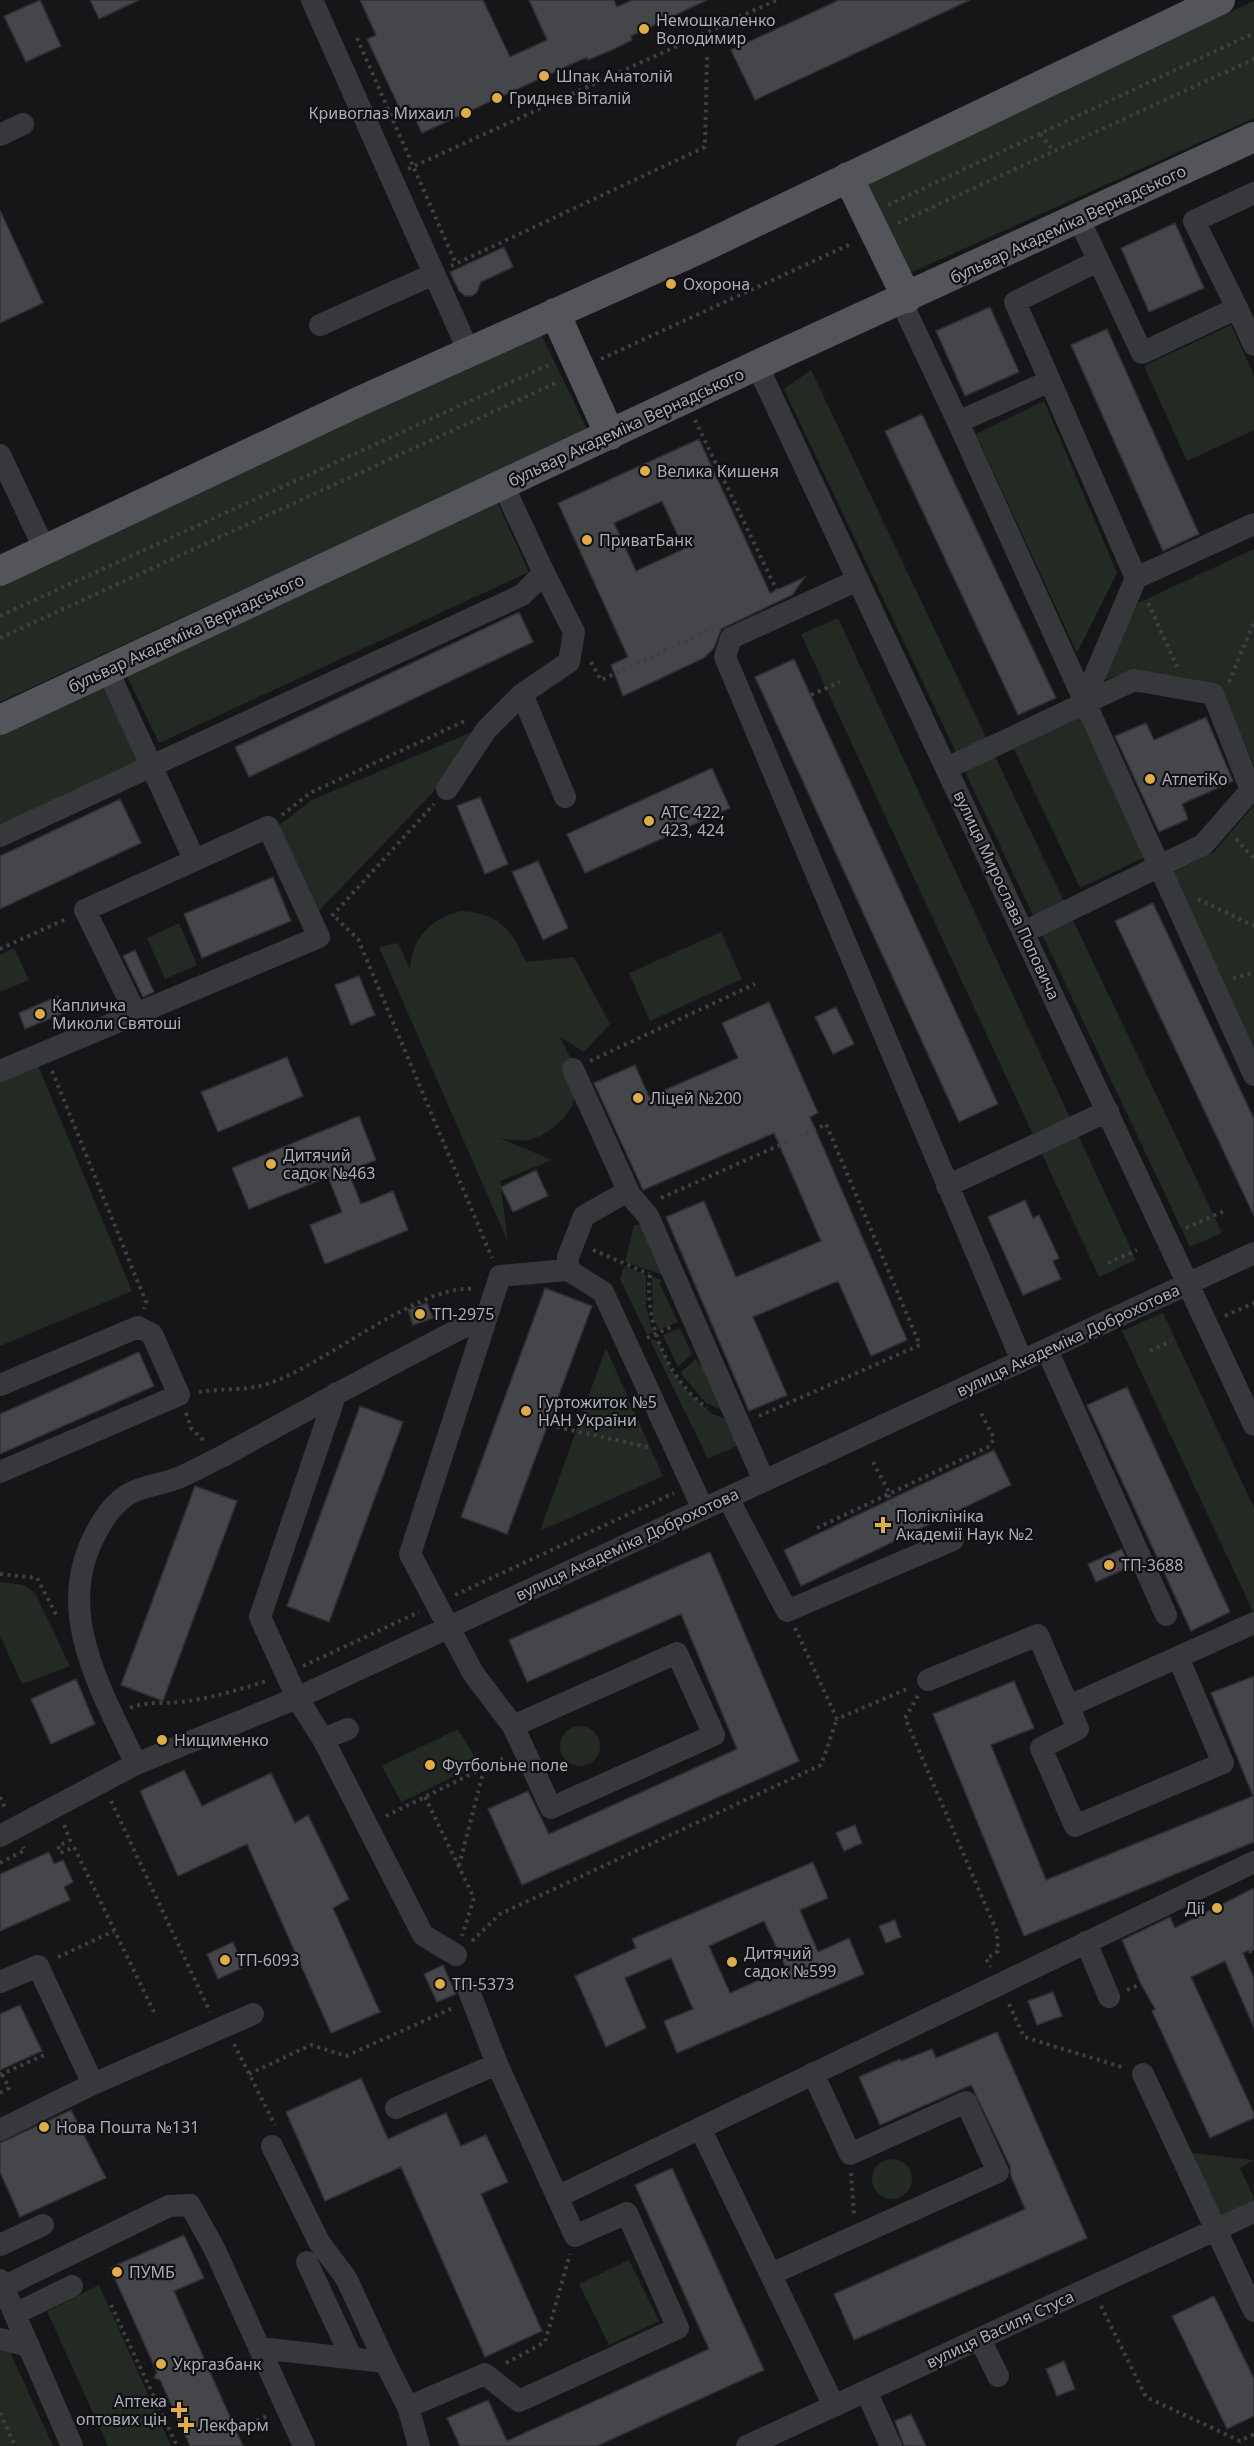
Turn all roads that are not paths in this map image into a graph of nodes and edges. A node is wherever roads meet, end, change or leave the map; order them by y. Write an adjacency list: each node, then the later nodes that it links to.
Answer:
1 (312, 0): 10 (street)
2 (1220, 0): 6 (main road)
3 (22, 124): 4 (street)
4 (0, 135)
5 (1254, 137): 8 (main road, бульвар Академіка Вернадського)
6 (848, 177): 11 (main road); 13 (main road)
7 (1254, 194): 12 (street)
8 (1078, 219): 9 (street); 11 (main road, бульвар Академіка Вернадського)
9 (1098, 261): 12 (street); 18 (street)
10 (435, 274): 14 (street); 16 (street)
11 (904, 300): 17 (main road, бульвар Академіка Вернадського); 19 (street)
12 (1237, 308): 15 (street)
13 (555, 313): 16 (main road); 20 (main road)
14 (320, 325)
15 (1254, 345)
16 (470, 352): 24 (main road)
17 (758, 365): 20 (main road, бульвар Академіка Вернадського); 28 (street, вулиця Мирослава Поповича)
18 (1050, 381): 19 (street); 27 (street)
19 (958, 422): 31 (street)
20 (610, 435): 22 (main road, бульвар Академіка Вернадського)
21 (0, 455): 24 (street)
22 (503, 485): 26 (street); 29 (main road, бульвар Академіка Вернадського)
23 (1254, 524): 27 (street)
24 (45, 550): 25 (main road)
25 (0, 572)
26 (544, 573): 30 (street); 33 (street)
27 (1136, 578): 31 (street)
28 (858, 579): 34 (street, вулиця Мирослава Поповича); 46 (street)
29 (107, 669): 32 (main road, бульвар Академіка Вернадського); 33 (street)
30 (522, 694): 35 (street); 36 (street)
31 (1084, 701): 34 (street); 39 (street); 39 (street)
32 (0, 720)
33 (152, 766): 37 (street); 38 (street)
34 (947, 768): 40 (street, вулиця Мирослава Поповича)
35 (447, 789)
36 (565, 797)
37 (0, 836)
38 (194, 859): 41 (street); 41 (street)
39 (1163, 875): 40 (street); 44 (street)
40 (1024, 932): 45 (street, вулиця Мирослава Поповича)
41 (136, 1014): 43 (street)
42 (573, 1069): 47 (street)
43 (0, 1071)
44 (1254, 1075)
45 (1108, 1111): 46 (street); 50 (street, вулиця Мирослава Поповича)
46 (947, 1186): 53 (street)
47 (634, 1199): 49 (street); 58 (street)
48 (1254, 1253): 50 (street, вулиця Академіка Доброхотова)
49 (568, 1270): 51 (street); 60 (street)
50 (1189, 1283): 52 (street, вулиця Академіка Доброхотова); 56 (street, вулиця Мирослава Поповича)
51 (487, 1315): 55 (street); 64 (street)
52 (1047, 1350): 53 (street, вулиця Академіка Доброхотова); 62 (street)
53 (1022, 1361): 58 (street, вулиця Академіка Доброхотова)
54 (0, 1385): 57 (street)
55 (336, 1393): 67 (street); 72 (street)
56 (1253, 1421)
57 (0, 1472)
58 (764, 1480): 59 (street, вулиця Академіка Доброхотова)
59 (728, 1497): 60 (street, вулиця Академіка Доброхотова); 61 (street)
60 (703, 1509): 64 (street, вулиця Академіка Доброхотова)
61 (953, 1540)
62 (1166, 1615)
63 (1254, 1623): 65 (street)
64 (449, 1627): 67 (street, вулиця Академіка Доброхотова); 69 (street)
65 (1178, 1657): 68 (street); 68 (street)
66 (928, 1680): 68 (street)
67 (297, 1698): 71 (street); 72 (street, вулиця Академіка Доброхотова)
68 (1068, 1706)
69 (513, 1726): 69 (street)
70 (348, 1729): 71 (street)
71 (323, 1739): 76 (street)
72 (136, 1764): 73 (street, вулиця Академіка Доброхотова)
73 (0, 1836)
74 (1254, 1862): 75 (street)
75 (1086, 1942): 79 (street); 82 (street)
76 (456, 1955)
77 (0, 1982): 84 (street)
78 (470, 1995): 81 (street)
79 (1110, 1997)
80 (253, 2014): 84 (street)
81 (497, 2064): 85 (street); 89 (street)
82 (813, 2073): 86 (street); 95 (street)
83 (1143, 2074): 92 (street)
84 (93, 2084): 87 (street)
85 (396, 2108)
86 (700, 2128): 89 (street); 95 (street)
87 (0, 2130)
88 (272, 2146): 105 (street)
89 (557, 2197): 109 (street)
90 (1254, 2212): 92 (street, вулиця Василя Стуса)
91 (43, 2225): 93 (street)
92 (1218, 2228): 98 (street); 101 (street, вулиця Василя Стуса)
93 (0, 2245)
94 (307, 2262): 104 (street)
95 (771, 2274): 108 (street)
96 (2, 2284): 99 (street); 103 (street)
97 (72, 2286): 99 (street)
98 (1254, 2311)
99 (15, 2314): 102 (street)
100 (0, 2339): 102 (street)
101 (981, 2339): 106 (street); 107 (street, вулиця Василя Стуса)
102 (29, 2346): 110 (street)
103 (259, 2348): 104 (street); 111 (street)
104 (351, 2357): 105 (street)
105 (385, 2362): 109 (street)
106 (998, 2376)
107 (866, 2391): 108 (street, вулиця Василя Стуса); 114 (street)
108 (834, 2406): 113 (street, вулиця Василя Стуса)
109 (408, 2407): 112 (street)
110 (72, 2446)
111 (304, 2446)
112 (419, 2446)
113 (747, 2446)
114 (891, 2446)

